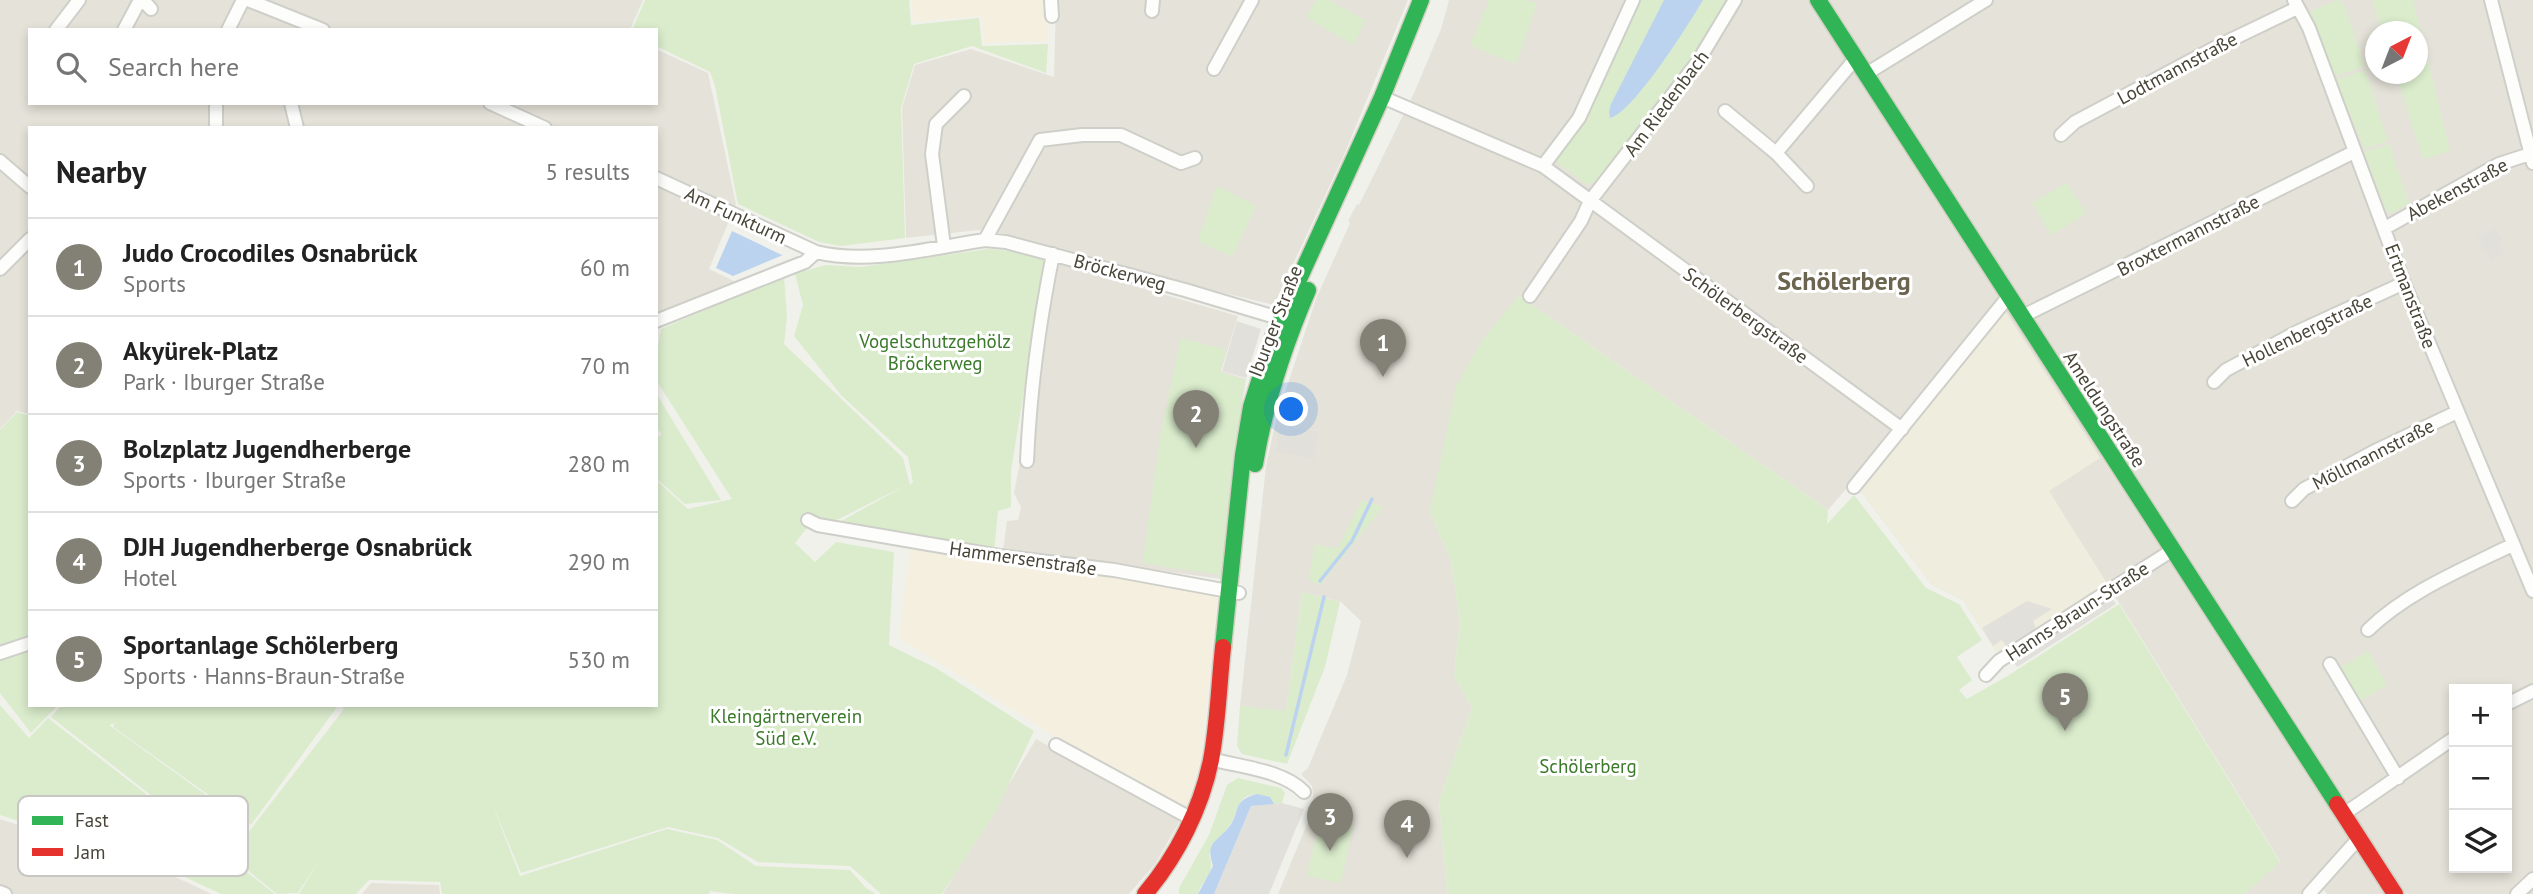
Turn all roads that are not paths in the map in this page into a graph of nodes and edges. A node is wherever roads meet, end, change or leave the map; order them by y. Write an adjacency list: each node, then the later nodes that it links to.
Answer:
1 (79, 0): 17 (street)
2 (245, 0): 16 (street); 19 (street)
3 (1051, 0): 15 (street)
4 (1252, 0): 21 (street)
5 (1421, 0): 24 (main road, Iburger Straße)
6 (1434, 0): 24 (main road, Iburger Straße)
7 (1633, 0): 38 (street)
8 (1735, 0): 42 (street, Am Riedenbach)
9 (1818, 0): 20 (main road, Ameldungstraße)
10 (1986, 0): 13 (street)
11 (2491, 0): 36 (street)
12 (145, 3): 18 (street)
13 (1970, 4): 22 (street)
14 (2295, 4): 32 (street, Lodtmannstraße); 33 (street, Ertmanstraße)
15 (1052, 16)
16 (304, 26)
17 (58, 28)
18 (126, 28)
19 (229, 28)
20 (1856, 58): 22 (main road, Ameldungstraße); 34 (street)
21 (1214, 69)
22 (1866, 74): 52 (main road, Ameldungstraße)
23 (964, 96): 46 (street)
24 (1388, 100): 38 (street, Schölerbergstraße); 55 (main road, Iburger Straße)
25 (216, 105): 29 (street)
26 (291, 105): 30 (street)
27 (494, 105): 31 (street)
28 (1725, 111): 34 (street)
29 (216, 126)
30 (296, 126)
31 (541, 126)
32 (2061, 135)
33 (2354, 152): 43 (street, Ertmanstraße); 53 (street, Broxtermannstraße)
34 (1776, 153): 41 (street)
35 (1195, 158): 44 (street)
36 (2532, 158): 43 (street, Abekenstraße)
37 (0, 161): 40 (street)
38 (1544, 166): 42 (street, Schölerbergstraße)
39 (658, 179): 47 (street, Am Funkturm)
40 (28, 185)
41 (1807, 186)
42 (1590, 201): 51 (street); 58 (street, Schölerbergstraße)
43 (2385, 228): 50 (street, Ertmanstraße)
44 (985, 240): 46 (street, Bröckerweg); 48 (street, Bröckerweg)
45 (28, 241): 49 (street)
46 (944, 246): 47 (street, Bröckerweg)
47 (816, 252): 54 (street)
48 (1052, 254): 55 (street, Bröckerweg); 59 (street)
49 (0, 269)
50 (2404, 283): 56 (street, Hollenbergstraße); 57 (street, Ertmanstraße)
51 (1530, 296)
52 (2008, 297): 53 (main road, Ameldungstraße); 58 (street)
53 (2021, 317): 64 (main road, Ameldungstraße)
54 (658, 320)
55 (1286, 321): 66 (main road, Iburger Straße)
56 (2214, 382)
57 (2457, 412): 61 (street, Möllmannstraße); 63 (street, Ertmanstraße)
58 (1902, 429): 60 (street)
59 (1027, 461)
60 (1854, 487)
61 (2292, 501)
62 (808, 520): 66 (street, Hammersenstraße)
63 (2512, 545): 65 (street, Ertmanstraße); 67 (street)
64 (2171, 551): 71 (street, Hanns-Braun-Straße); 79 (main road, Ameldungstraße)
65 (2533, 591)
66 (1234, 592): 76 (main road, Iburger Straße)
67 (2368, 630)
68 (28, 644): 69 (street)
69 (0, 653)
70 (2330, 664): 77 (street)
71 (1986, 675)
72 (2533, 691): 73 (street)
73 (2512, 702)
74 (2449, 742): 77 (street)
75 (1056, 746): 80 (street)
76 (1216, 761): 78 (street); 80 (main road, Iburger Straße); 86 (main road, Iburger Straße)
77 (2398, 778): 79 (street)
78 (1304, 792)
79 (2344, 814): 81 (main road, Ameldungstraße)
80 (1192, 820): 85 (main road, Iburger Straße)
81 (2359, 838): 87 (street); 88 (main road, Ameldungstraße)
82 (2533, 879): 89 (street)
83 (0, 892): 84 (street)
84 (5, 894)
85 (1145, 894)
86 (1160, 894)
87 (2309, 894)
88 (2395, 894)
89 (2517, 894)

